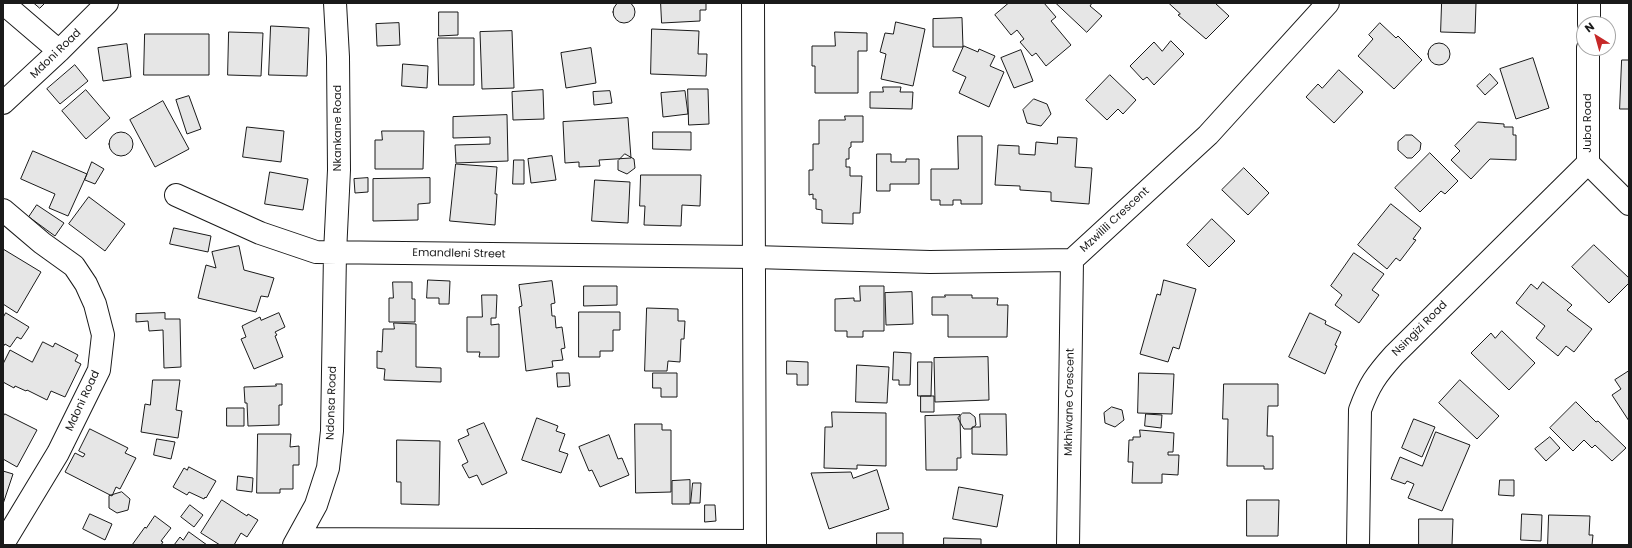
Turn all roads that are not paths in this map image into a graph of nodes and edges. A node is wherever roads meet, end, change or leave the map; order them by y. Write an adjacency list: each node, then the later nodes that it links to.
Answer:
1 (107, 3): 8 (street, Mdoni Road)
2 (335, 3): 15 (street, Nkankane Road)
3 (754, 3): 16 (street)
4 (1328, 3): 17 (street, Mzwilili Crescent)
5 (1589, 3): 7 (street)
6 (3, 4): 8 (street)
7 (1589, 16)
8 (59, 51): 10 (street, Mdoni Road)
9 (1588, 56): 11 (street, Juba Road)
10 (3, 103)
11 (1588, 163): 13 (street, Juba Road); 22 (street, Nsingizi Road)
12 (176, 195): 15 (street, Emandleni Street)
13 (1629, 204)
14 (3, 210): 20 (street, Mdoni Road)
15 (335, 253): 16 (street, Emandleni Street); 18 (street, Ndonsa Road)
16 (754, 257): 17 (street, Mzwilili Crescent); 19 (street)
17 (1072, 260): 21 (street, Mkhiwane Crescent)
18 (296, 542): 19 (street)
19 (755, 543)
20 (3, 544)
21 (1068, 545)
22 (1358, 545)

